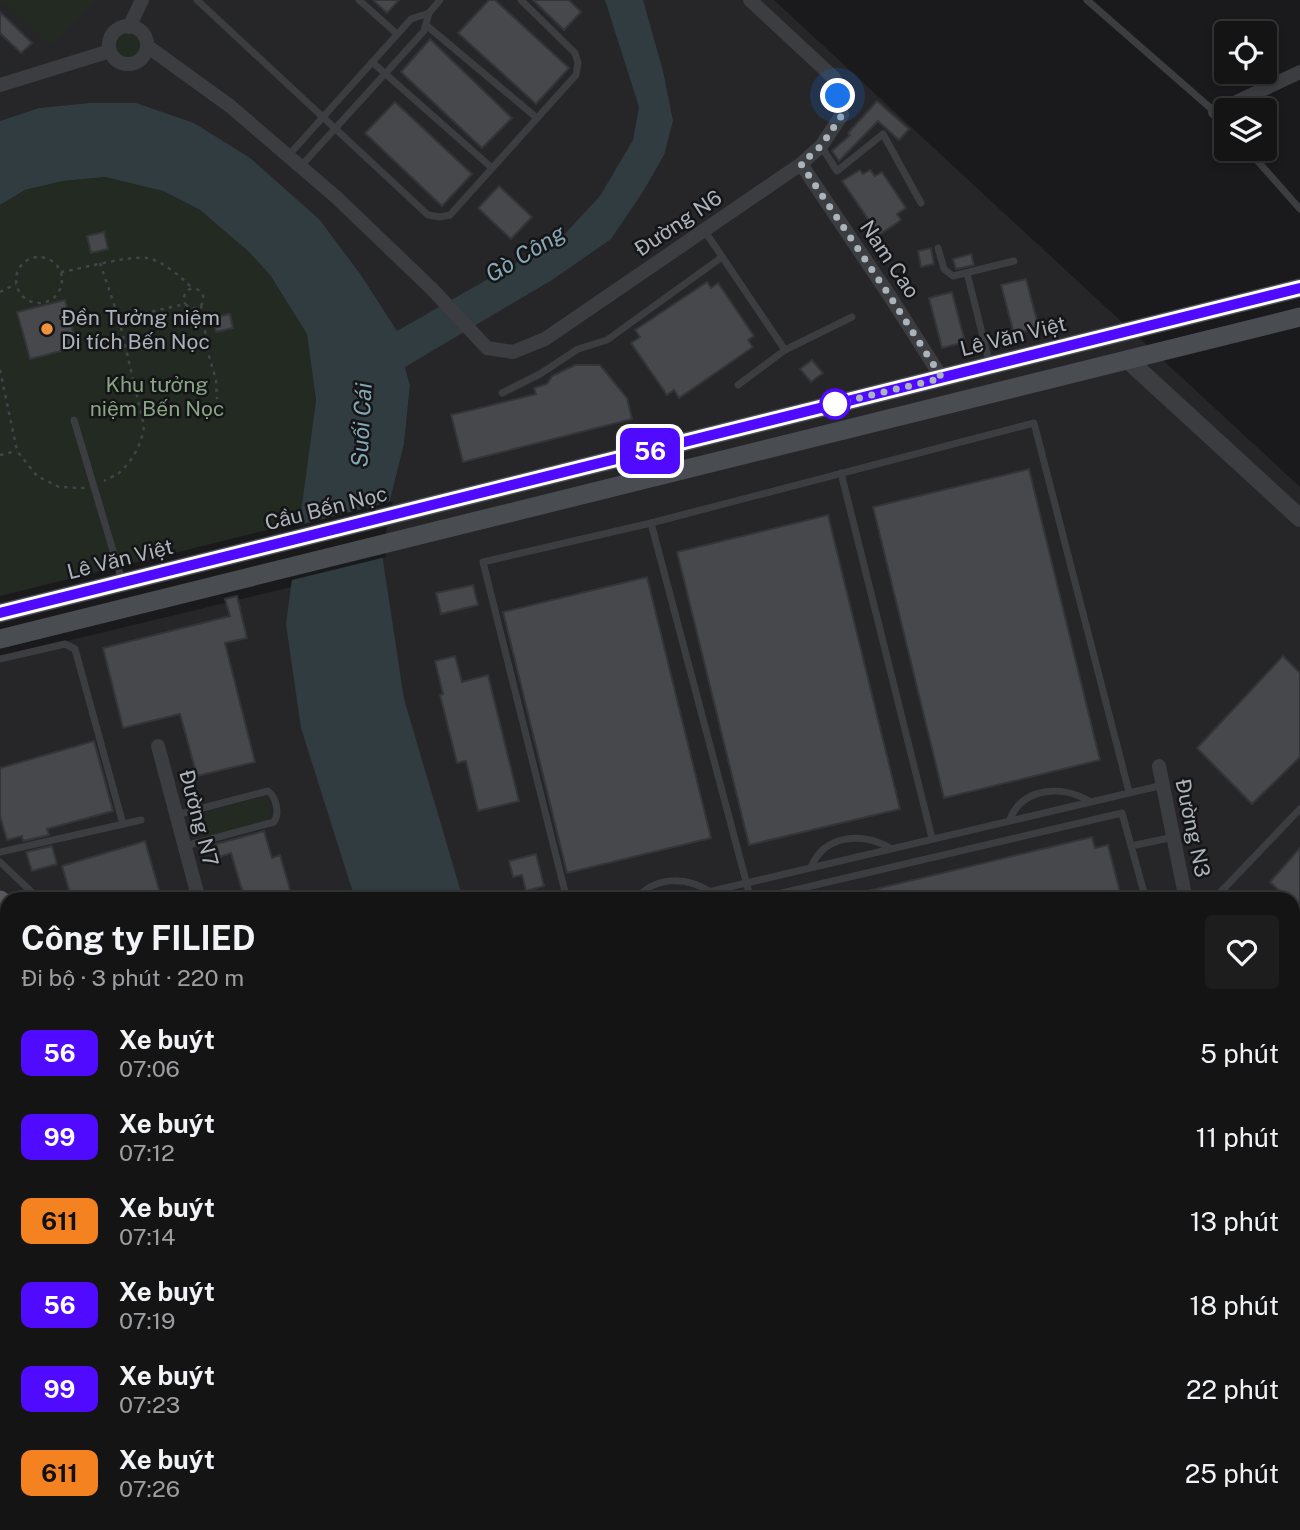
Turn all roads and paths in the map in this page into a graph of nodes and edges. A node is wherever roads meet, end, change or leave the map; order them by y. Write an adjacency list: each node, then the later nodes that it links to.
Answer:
1 (142, 0): 10 (street)
2 (197, 0): 20 (lane)
3 (359, 0): 11 (lane)
4 (440, 0): 8 (lane)
5 (521, 0): 21 (lane)
6 (750, 0): 23 (street, Đường N6)
7 (1087, 0): 19 (lane)
8 (429, 13): 9 (lane); 11 (lane)
9 (426, 24): 16 (lane); 21 (lane)
10 (129, 27): 12 (street); 13 (street)
11 (397, 34): 14 (lane)
12 (147, 46): 13 (street); 24 (street)
13 (110, 51): 17 (street)
14 (372, 62): 16 (lane); 20 (lane)
15 (1300, 72): 18 (street)
16 (386, 74): 22 (lane); 28 (lane)
17 (0, 85)
18 (1245, 98)
19 (1214, 111)
20 (323, 117): 22 (lane); 24 (lane)
21 (537, 118): 28 (lane)
22 (335, 129): 27 (lane); 28 (lane)
23 (821, 146): 26 (street, Đường N6); 29 (lane)
24 (288, 156): 27 (street)
25 (1258, 161): 30 (lane)
26 (801, 164): 31 (street, Đường N6); 51 (street, Nam Cao)
27 (301, 167): 31 (street, Đường N6)
28 (492, 168)
29 (921, 203)
30 (1300, 209)
31 (704, 230): 33 (lane)
32 (938, 248): 37 (lane)
33 (722, 257): 47 (lane); 53 (lane)
34 (1014, 261): 37 (lane)
35 (100, 263): 36 (path); 39 (path); 46 (path)
36 (61, 271): 38 (path); 38 (path)
37 (967, 273): 49 (lane)
38 (17, 283): 41 (path)
39 (192, 288): 42 (path); 43 (path)
40 (1300, 288): 49 (main road, Lê Văn Việt)
41 (0, 292)
42 (185, 304): 43 (path); 46 (path)
43 (201, 305): 54 (path)
44 (852, 317): 47 (lane)
45 (1300, 317): 48 (main road)
46 (119, 319): 60 (path)
47 (785, 350): 52 (lane)
48 (1128, 359): 55 (main road); 62 (street)
49 (990, 366): 51 (main road, Lê Văn Việt)
50 (0, 370): 57 (path)
51 (942, 378): 55 (main road); 61 (main road, Lê Văn Việt)
52 (738, 385)
53 (502, 393)
54 (217, 399)
55 (961, 401): 66 (main road)
56 (74, 420): 60 (lane)
57 (17, 451): 58 (path); 60 (path)
58 (0, 455)
59 (841, 473): 63 (lane); 73 (lane); 81 (lane)
60 (94, 488): 65 (lane)
61 (411, 510): 64 (main road, Cầu Bến Nọc)
62 (1300, 518)
63 (651, 523): 88 (lane); 92 (lane)
64 (251, 550): 65 (main road, Lê Văn Việt)
65 (122, 582): 66 (main road); 67 (main road, Lê Văn Việt)
66 (128, 608): 68 (main road)
67 (0, 612)
68 (0, 639)
69 (0, 659): 79 (lane)
70 (159, 746): 76 (street, Đường N7)
71 (1159, 766): 72 (street, Đường N3)
72 (1163, 785): 73 (lane); 80 (street, Đường N3)
73 (1129, 792): 74 (lane)
74 (1089, 801): 77 (lane); 77 (lane)
75 (1300, 809): 99 (lane)
76 (176, 815): 82 (street, Đường N7); 82 (lane)
77 (1010, 819): 81 (lane)
78 (141, 820): 79 (lane)
79 (123, 824): 85 (lane)
80 (1174, 837): 83 (lane); 98 (street, Đường N3)
81 (932, 838): 84 (lane)
82 (185, 846): 91 (street, Đường N7)
83 (1130, 846): 96 (lane); 97 (lane)
84 (890, 848): 87 (lane); 87 (lane)
85 (0, 852)
86 (0, 862): 90 (lane)
87 (811, 867): 88 (lane)
88 (746, 882): 89 (lane); 95 (lane)
89 (709, 891): 93 (lane); 94 (lane)
90 (32, 892)
91 (197, 892)
92 (565, 892)
93 (645, 892)
94 (705, 892)
95 (749, 892)
96 (785, 892)
97 (1144, 892)
98 (1184, 892)
99 (1221, 892)

